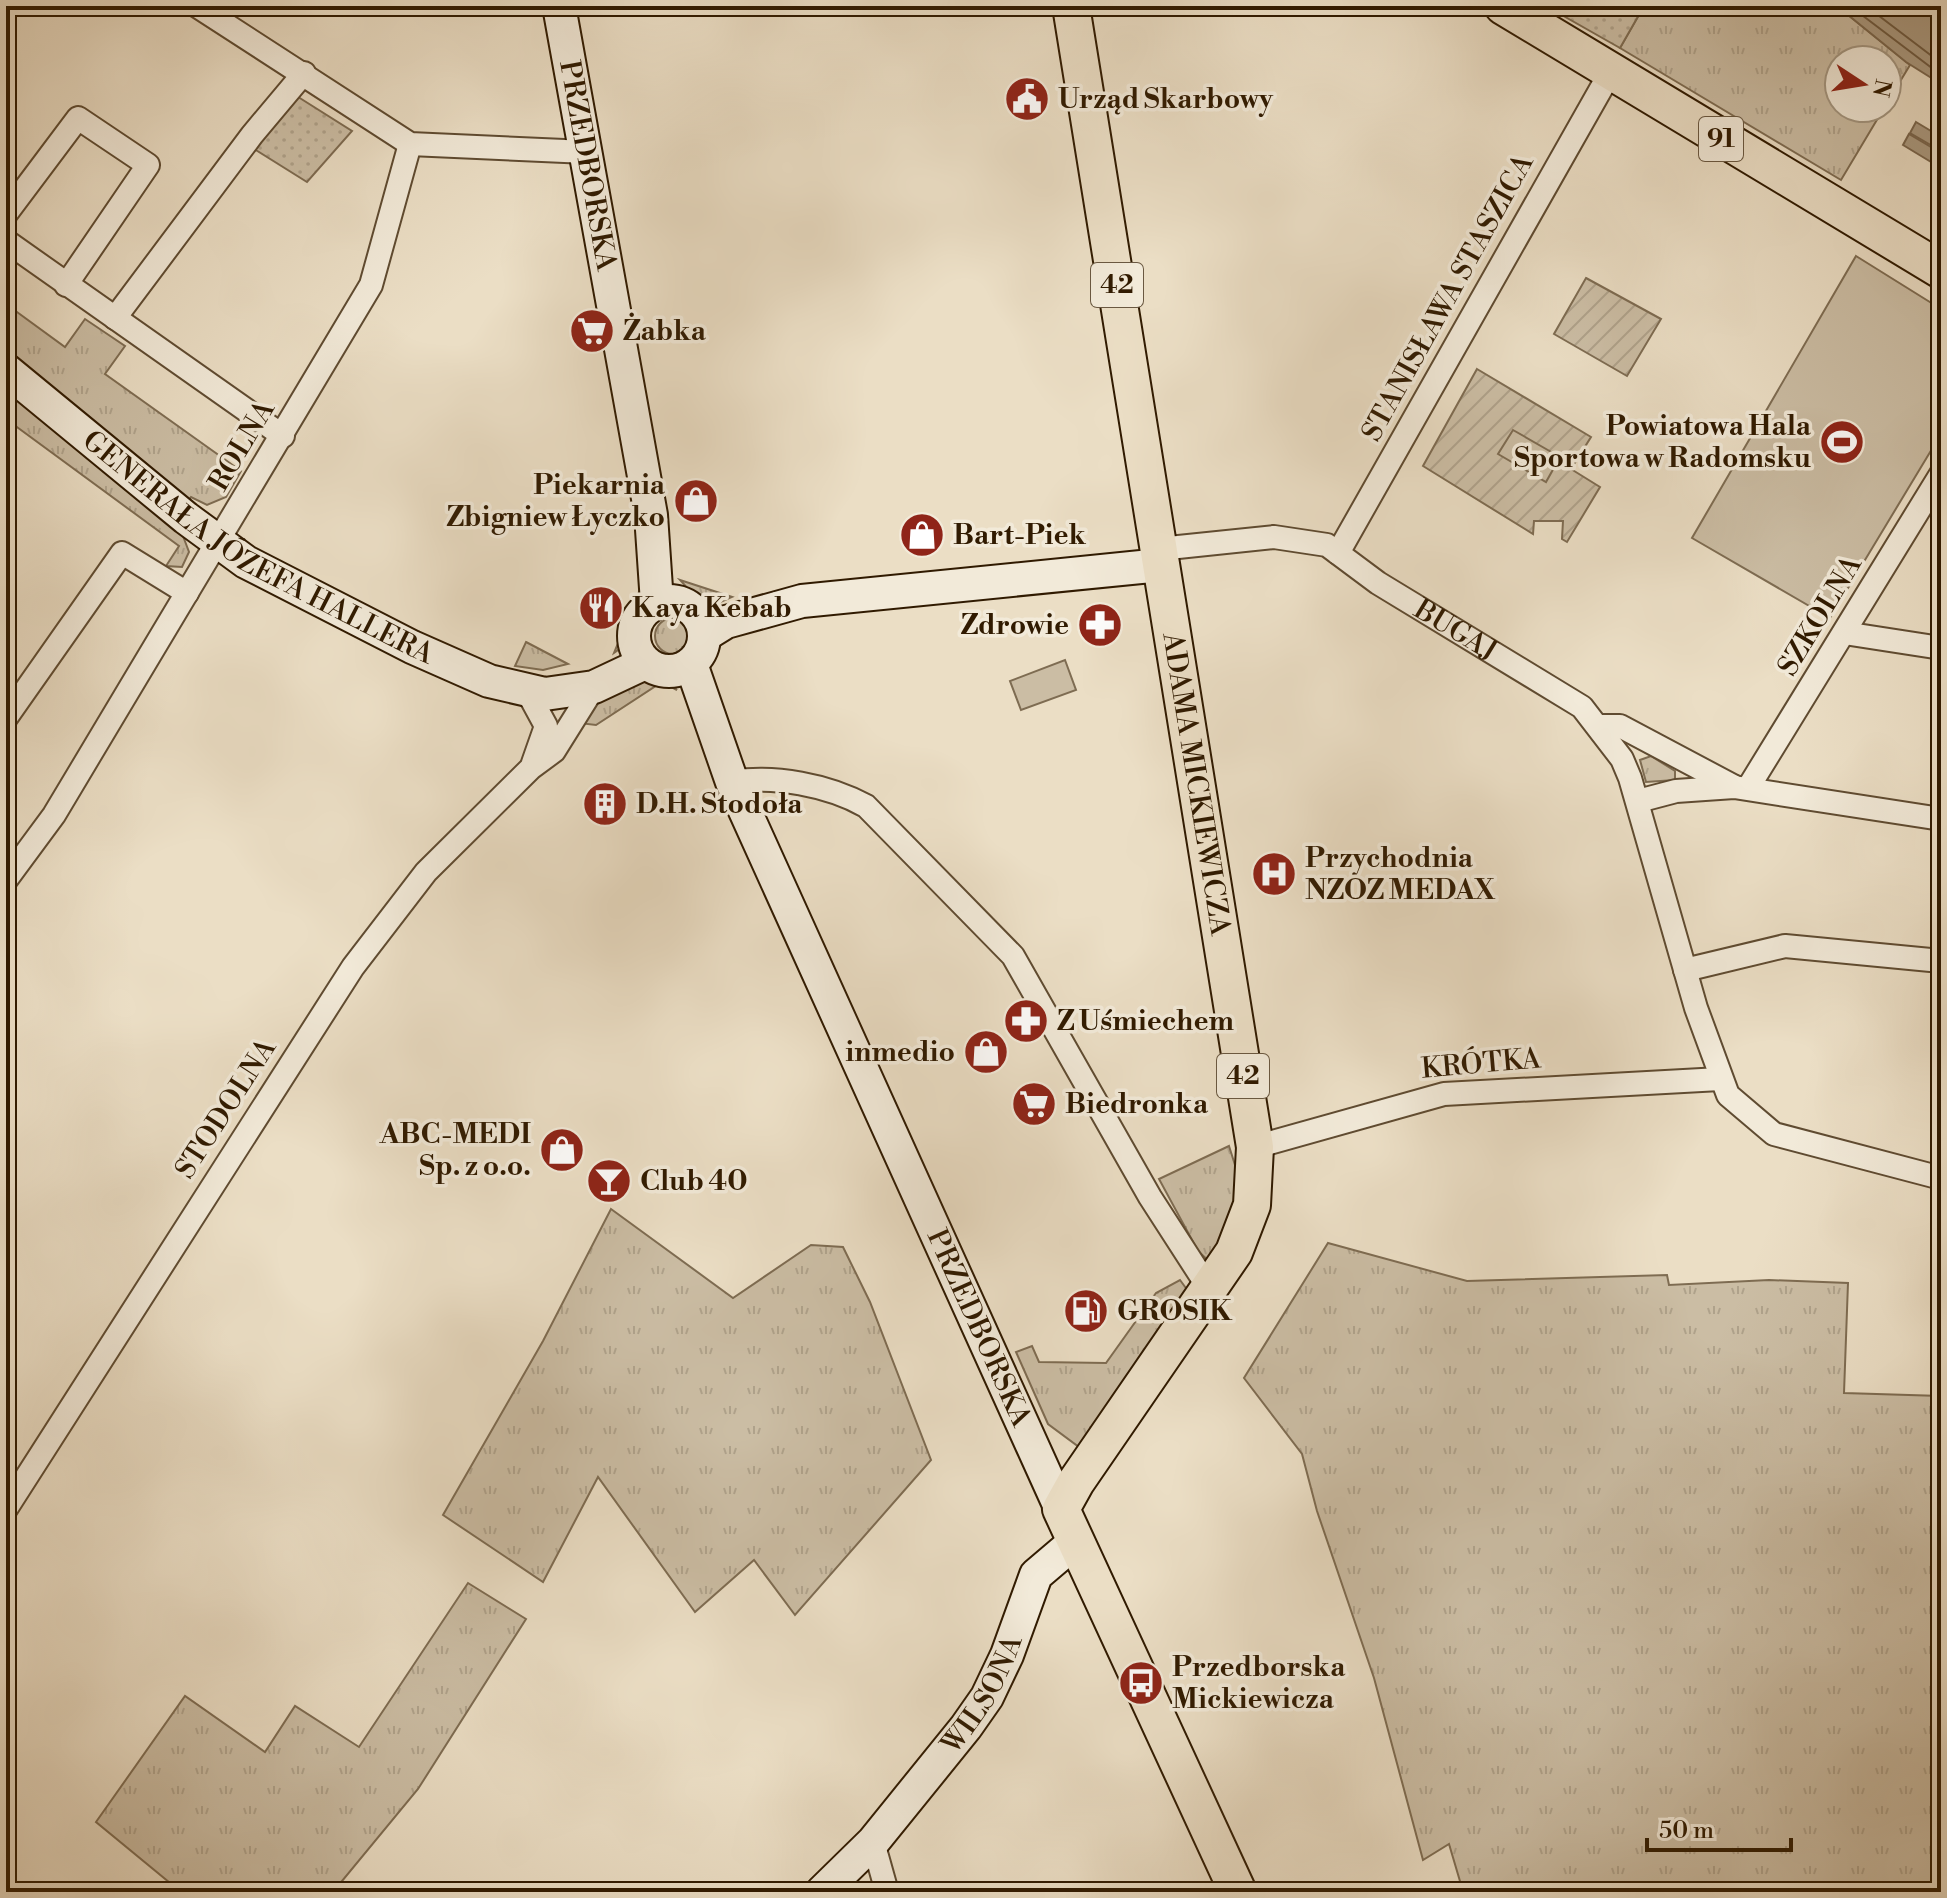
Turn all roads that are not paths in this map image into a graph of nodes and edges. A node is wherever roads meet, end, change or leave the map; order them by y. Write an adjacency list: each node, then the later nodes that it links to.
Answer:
1 (197, 6): 5 (street)
2 (562, 6): 8 (street, PRZEDBORSKA)
3 (1071, 6): 19 (main road, ADAMA MICKIEWICZA / 42)
4 (1503, 6): 6 (main road, 91)
5 (304, 73): 7 (street); 13 (street)
6 (1610, 73): 11 (main road, 91); 18 (street, STANISŁAWA STASZICA)
7 (410, 144): 8 (street); 15 (street, ROLNA)
8 (587, 152): 21 (street, PRZEDBORSKA)
9 (6, 214): 12 (street)
10 (6, 241): 12 (street)
11 (1941, 270)
12 (66, 285): 13 (street)
13 (115, 318): 15 (street)
14 (6, 370): 17 (street, GENERAŁA JÓZEFA HALLERA)
15 (283, 436): 17 (street, ROLNA)
16 (1941, 474): 22 (street, SZKOLNA)
17 (219, 543): 20 (street, ROLNA); 26 (street, GENERAŁA JÓZEFA HALLERA)
18 (1338, 553): 19 (street, BUGAJ); 28 (street, BUGAJ)
19 (1160, 557): 21 (street, BUGAJ); 38 (main road, ADAMA MICKIEWICZA / 42)
20 (187, 593): 27 (street); 34 (street, ROLNA)
21 (685, 614): 24 (street); 24 (street)
22 (1844, 633): 23 (street); 31 (street, SZKOLNA)
23 (1941, 648)
24 (660, 660): 25 (street, GENERAŁA JÓZEFA HALLERA); 26 (street); 30 (street, PRZEDBORSKA)
25 (594, 687): 26 (street, GENERAŁA JÓZEFA HALLERA); 29 (street, STODOLNA)
26 (527, 691): 29 (street, STODOLNA)
27 (6, 718)
28 (1600, 726): 31 (street, BUGAJ); 32 (street)
29 (531, 768): 41 (street, STODOLNA)
30 (727, 772): 40 (street); 42 (street, PRZEDBORSKA)
31 (1741, 788): 32 (street, BUGAJ); 33 (street, BUGAJ)
32 (1638, 801): 36 (street)
33 (1941, 819)
34 (6, 880)
35 (1941, 961): 36 (street)
36 (1685, 970): 37 (street)
37 (1720, 1079): 38 (street, KRÓTKA); 39 (street)
38 (1255, 1147): 40 (main road, ADAMA MICKIEWICZA / 42)
39 (1941, 1178)
40 (1210, 1290): 42 (main road, ADAMA MICKIEWICZA / 42)
41 (6, 1509)
42 (1068, 1525): 43 (street, WILSONA); 46 (main road, PRZEDBORSKA)
43 (873, 1842): 44 (street, WILSONA); 45 (street)
44 (822, 1892)
45 (887, 1892)
46 (1238, 1892)

